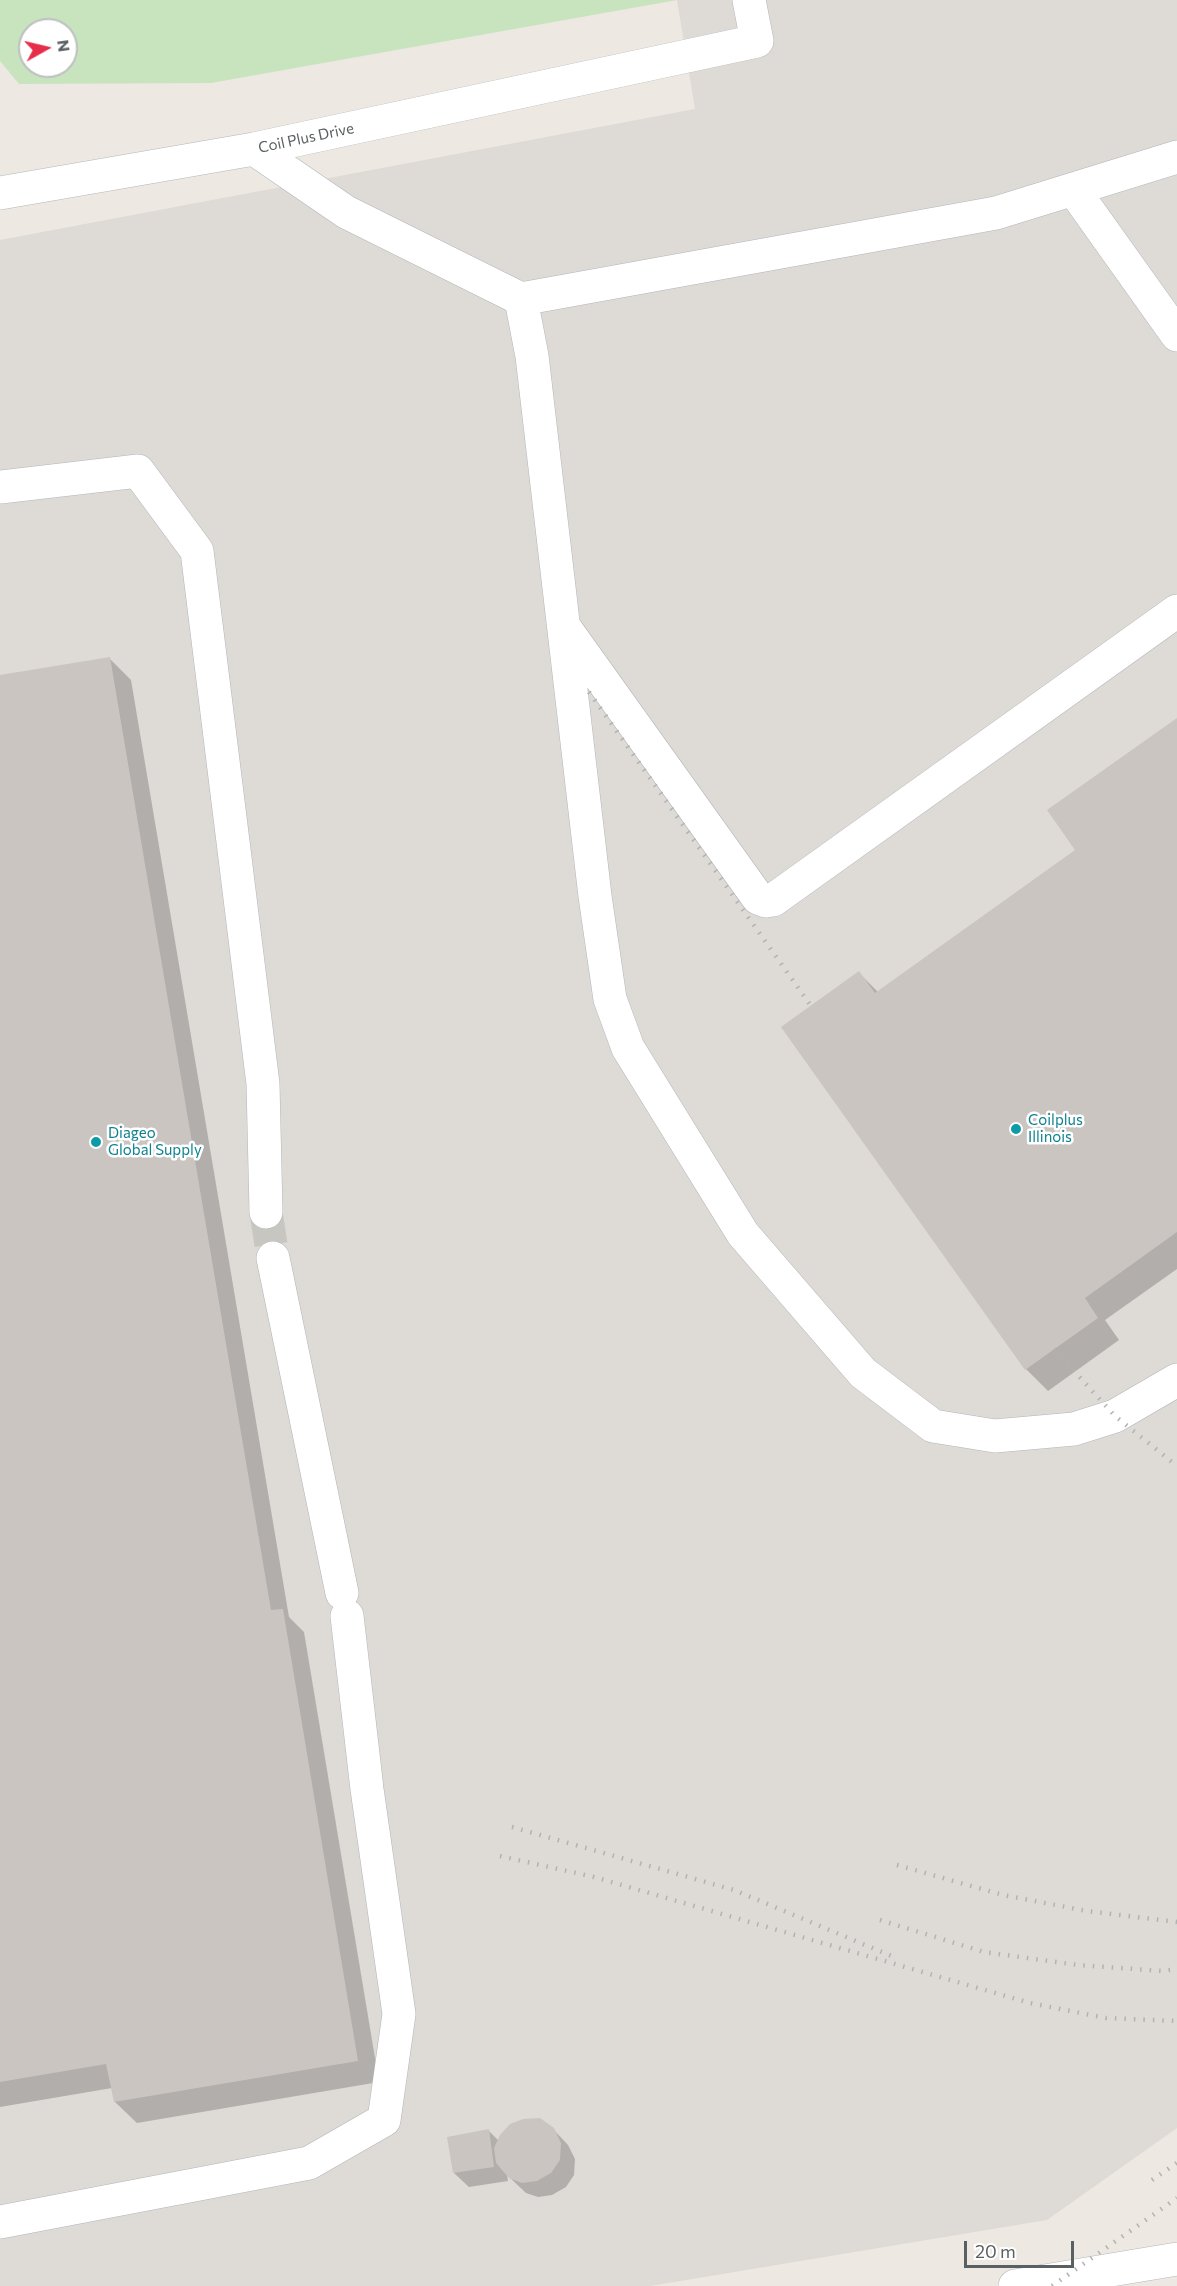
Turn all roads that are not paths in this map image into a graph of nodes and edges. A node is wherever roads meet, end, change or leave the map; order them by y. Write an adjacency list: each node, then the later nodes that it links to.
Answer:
1 (749, 0): 2 (street, Coil Plus Drive)
2 (254, 149): 5 (street, Coil Plus Drive); 6 (street)
3 (1177, 157): 4 (street)
4 (1073, 189): 6 (street); 7 (street)
5 (0, 193)
6 (521, 299): 10 (street)
7 (1177, 335)
8 (0, 487): 11 (street)
9 (1177, 611): 10 (street)
10 (563, 625): 13 (street)
11 (266, 1212)
12 (273, 1258): 14 (street)
13 (1177, 1380)
14 (0, 2222)
15 (1177, 2259): 16 (street)
16 (1016, 2286)

